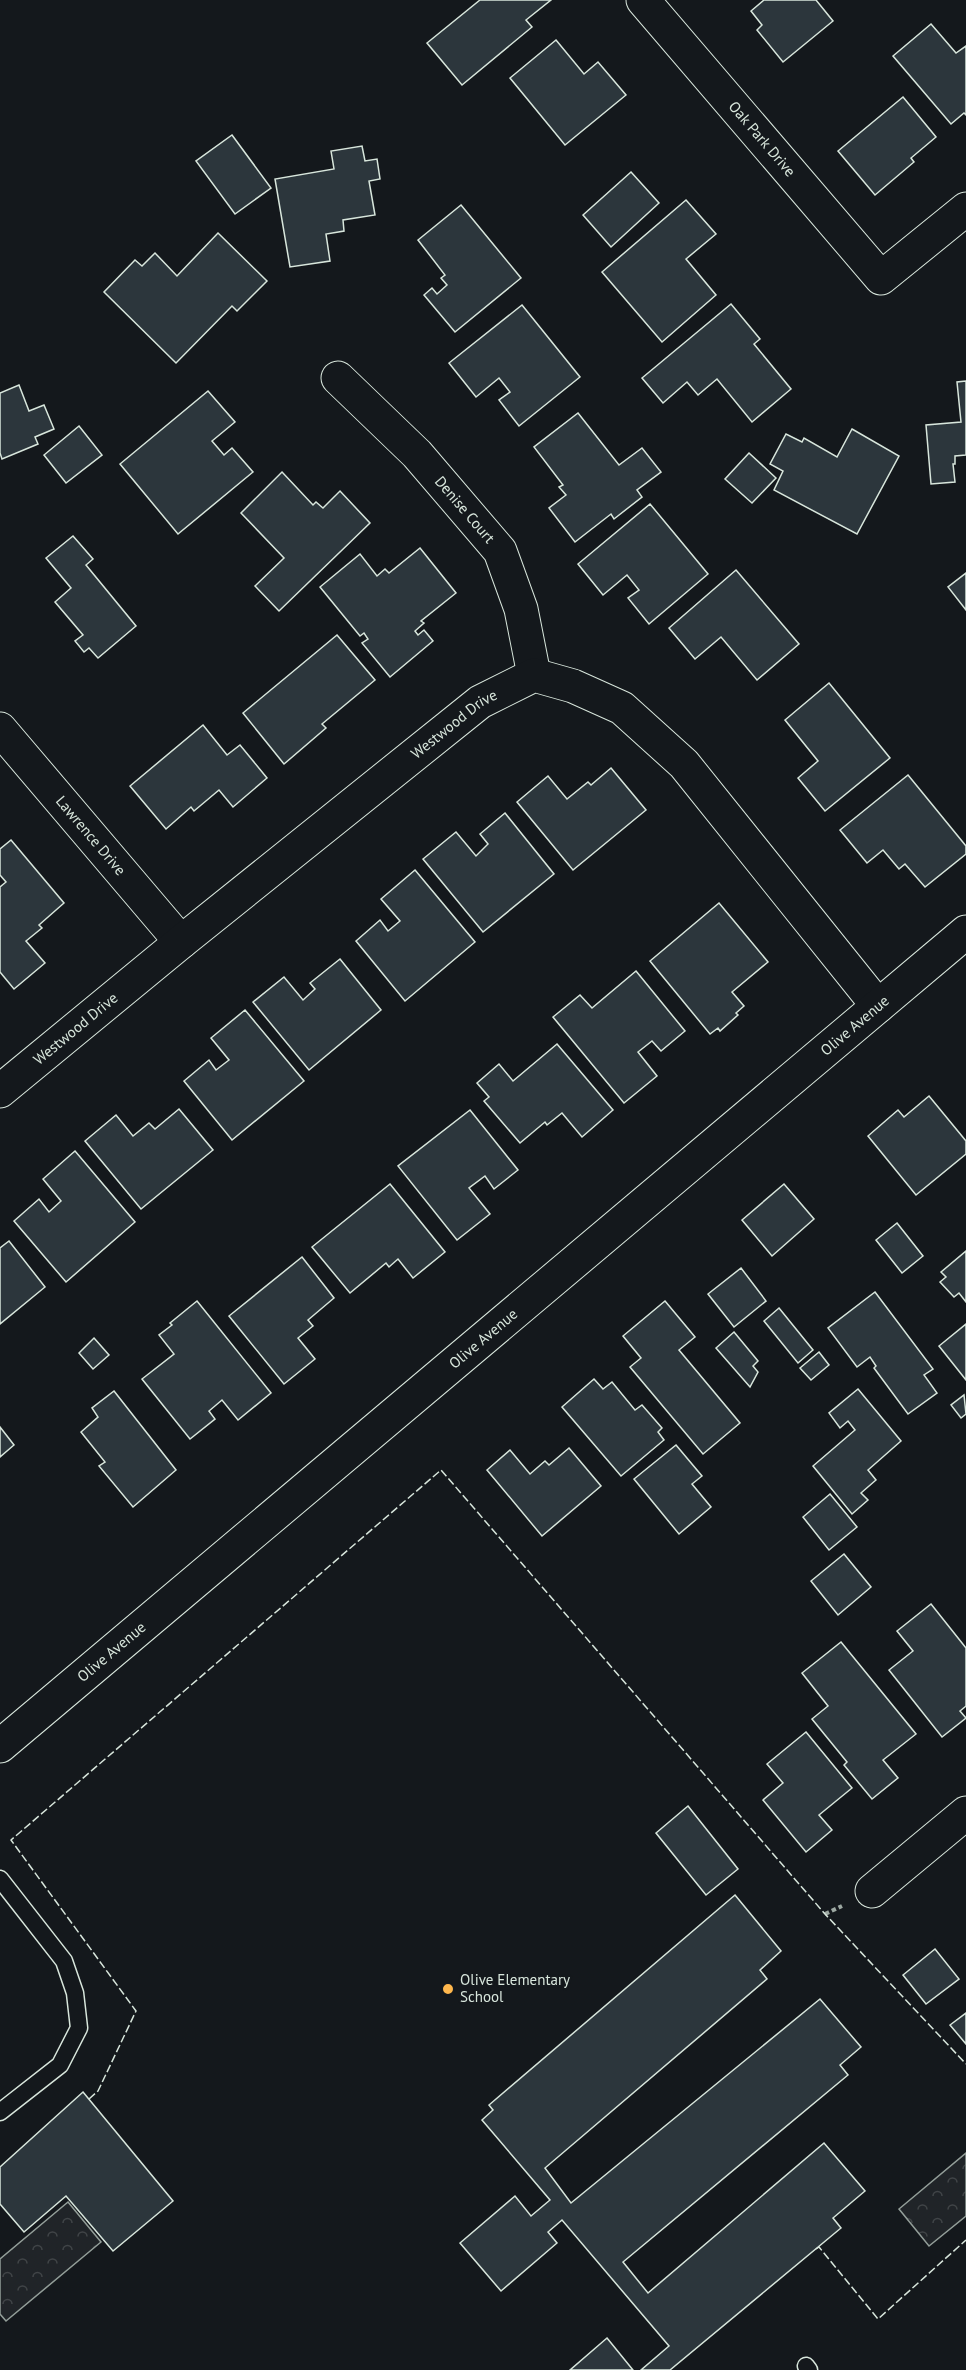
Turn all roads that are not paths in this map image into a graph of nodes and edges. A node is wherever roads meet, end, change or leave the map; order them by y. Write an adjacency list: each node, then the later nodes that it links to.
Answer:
1 (643, 0): 2 (street, Oak Park Drive)
2 (966, 209)
3 (338, 378): 4 (street, Denise Court)
4 (534, 675): 7 (street, Westwood Drive); 8 (street)
5 (0, 729): 7 (street, Lawrence Drive)
6 (966, 933): 8 (street, Olive Avenue)
7 (181, 942): 9 (street, Westwood Drive)
8 (878, 1006): 10 (street, Olive Avenue)
9 (0, 1091)
10 (0, 1746)
11 (966, 1813): 13 (street)
12 (0, 1879): 14 (lane)
13 (872, 1891)
14 (0, 2112)

